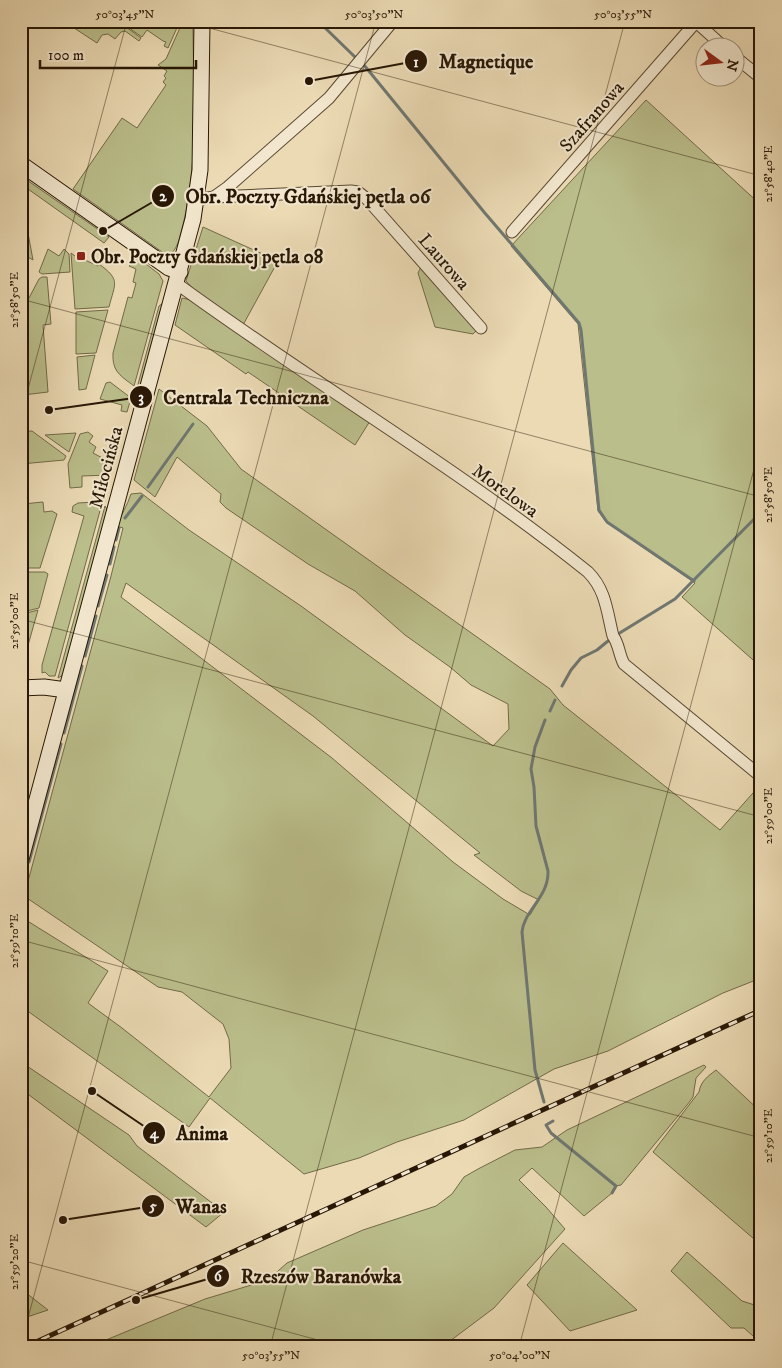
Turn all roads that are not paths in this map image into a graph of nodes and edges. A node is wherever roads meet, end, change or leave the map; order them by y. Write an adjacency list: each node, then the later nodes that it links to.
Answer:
1 (202, 21): 9 (street, Miłocińska)
2 (392, 21): 8 (street, Laurowa)
3 (695, 22): 4 (street); 10 (street, Szafranowa)
4 (713, 38)
5 (744, 64): 6 (street)
6 (761, 78)
7 (21, 164): 11 (street)
8 (214, 197): 9 (street, Laurowa); 12 (street, Laurowa)
9 (196, 200): 11 (street, Miłocińska)
10 (512, 232)
11 (178, 278): 14 (street, Miłocińska); 15 (street, Morelowa)
12 (481, 328)
13 (21, 688): 14 (street)
14 (66, 690): 16 (street, Miłocińska)
15 (758, 774)
16 (21, 859)

